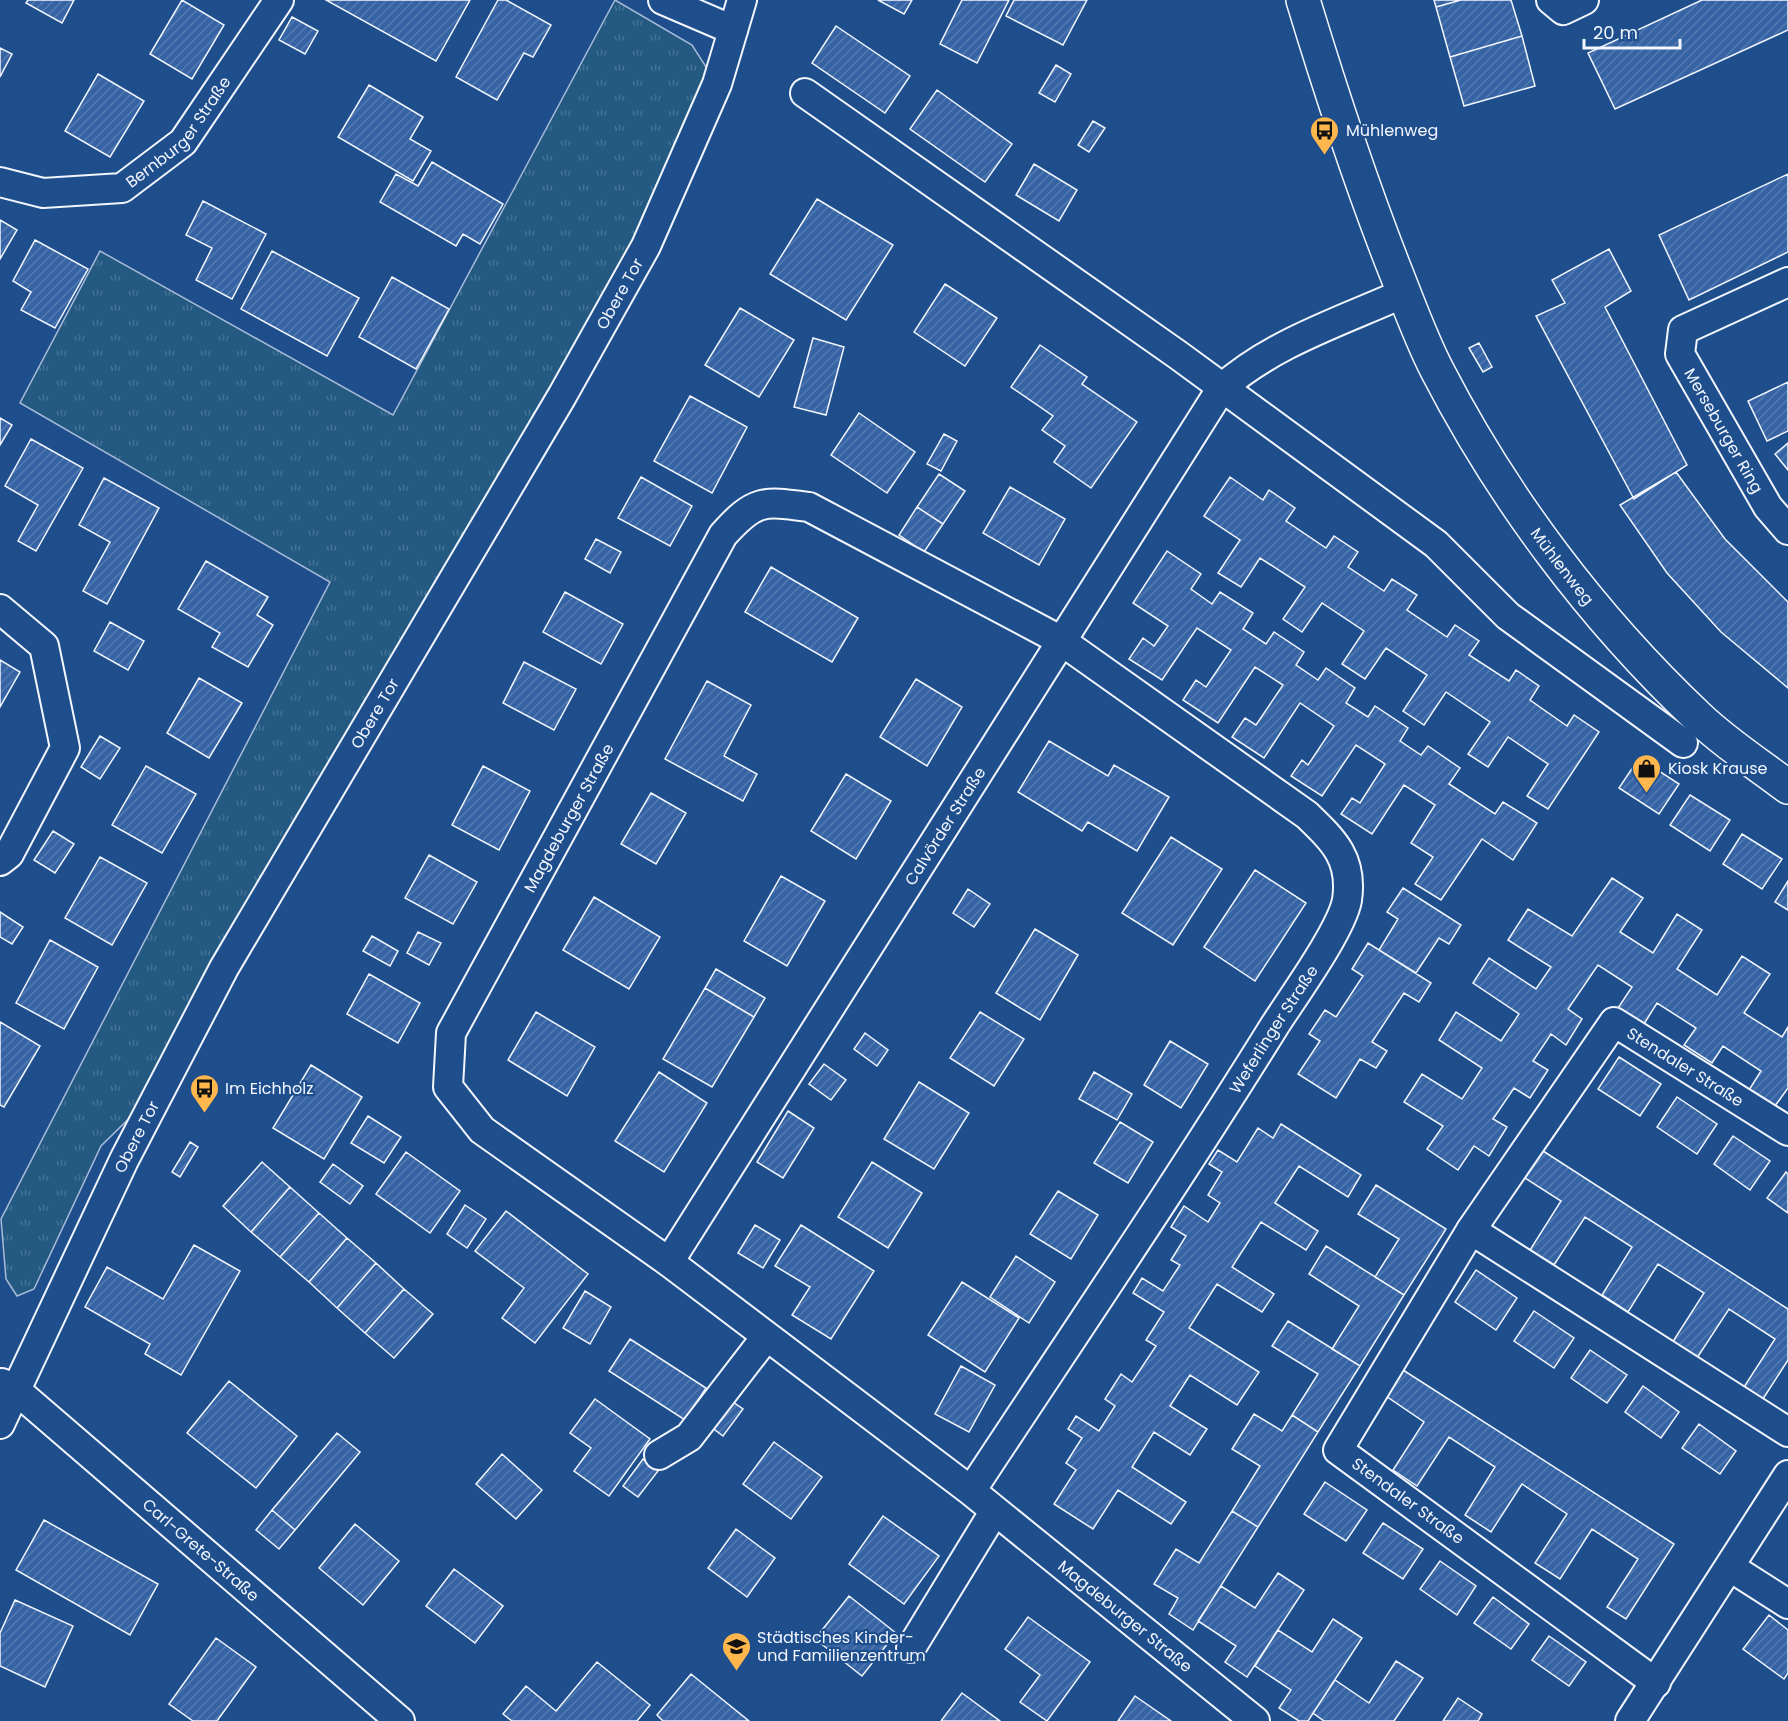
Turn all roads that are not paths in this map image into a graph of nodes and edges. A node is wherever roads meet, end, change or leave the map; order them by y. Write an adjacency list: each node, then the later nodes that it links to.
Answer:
1 (279, 0): 9 (street, Bernburger Straße)
2 (663, 0): 7 (street)
3 (742, 0): 7 (street, Obere Tor)
4 (1303, 0): 11 (street, Mühlenweg)
5 (1551, 0): 6 (street)
6 (1584, 0)
7 (734, 30): 23 (street, Obere Tor)
8 (805, 93): 12 (street)
9 (0, 182)
10 (1788, 282): 13 (street, Merseburger Ring)
11 (1404, 293): 12 (street); 17 (street, Mühlenweg)
12 (1221, 388): 15 (street, Calvörder Straße); 16 (street)
13 (1788, 530)
14 (0, 609): 18 (street)
15 (1060, 640): 21 (street, Calvörder Straße); 21 (street, Magdeburger Straße); 28 (street, Weferlinger Straße)
16 (1683, 743)
17 (1788, 787)
18 (0, 861)
19 (1788, 1131): 20 (street, Stendaler Straße)
20 (1471, 1230): 25 (street); 33 (street, Stendaler Straße)
21 (669, 1263): 22 (street, Magdeburger Straße)
22 (766, 1337): 26 (street); 28 (street, Magdeburger Straße)
23 (9, 1386): 24 (street, Obere Tor); 34 (street, Carl-Grete-Straße)
24 (0, 1424)
25 (1788, 1432)
26 (659, 1455)
27 (1788, 1475): 30 (street)
28 (971, 1491): 29 (street, Magdeburger Straße)
29 (994, 1512): 32 (street); 35 (street, Magdeburger Straße)
30 (1730, 1567): 31 (street); 33 (street)
31 (1788, 1604)
32 (911, 1648)
33 (1656, 1683): 36 (street)
34 (400, 1721)
35 (1255, 1721)
36 (1630, 1721)

